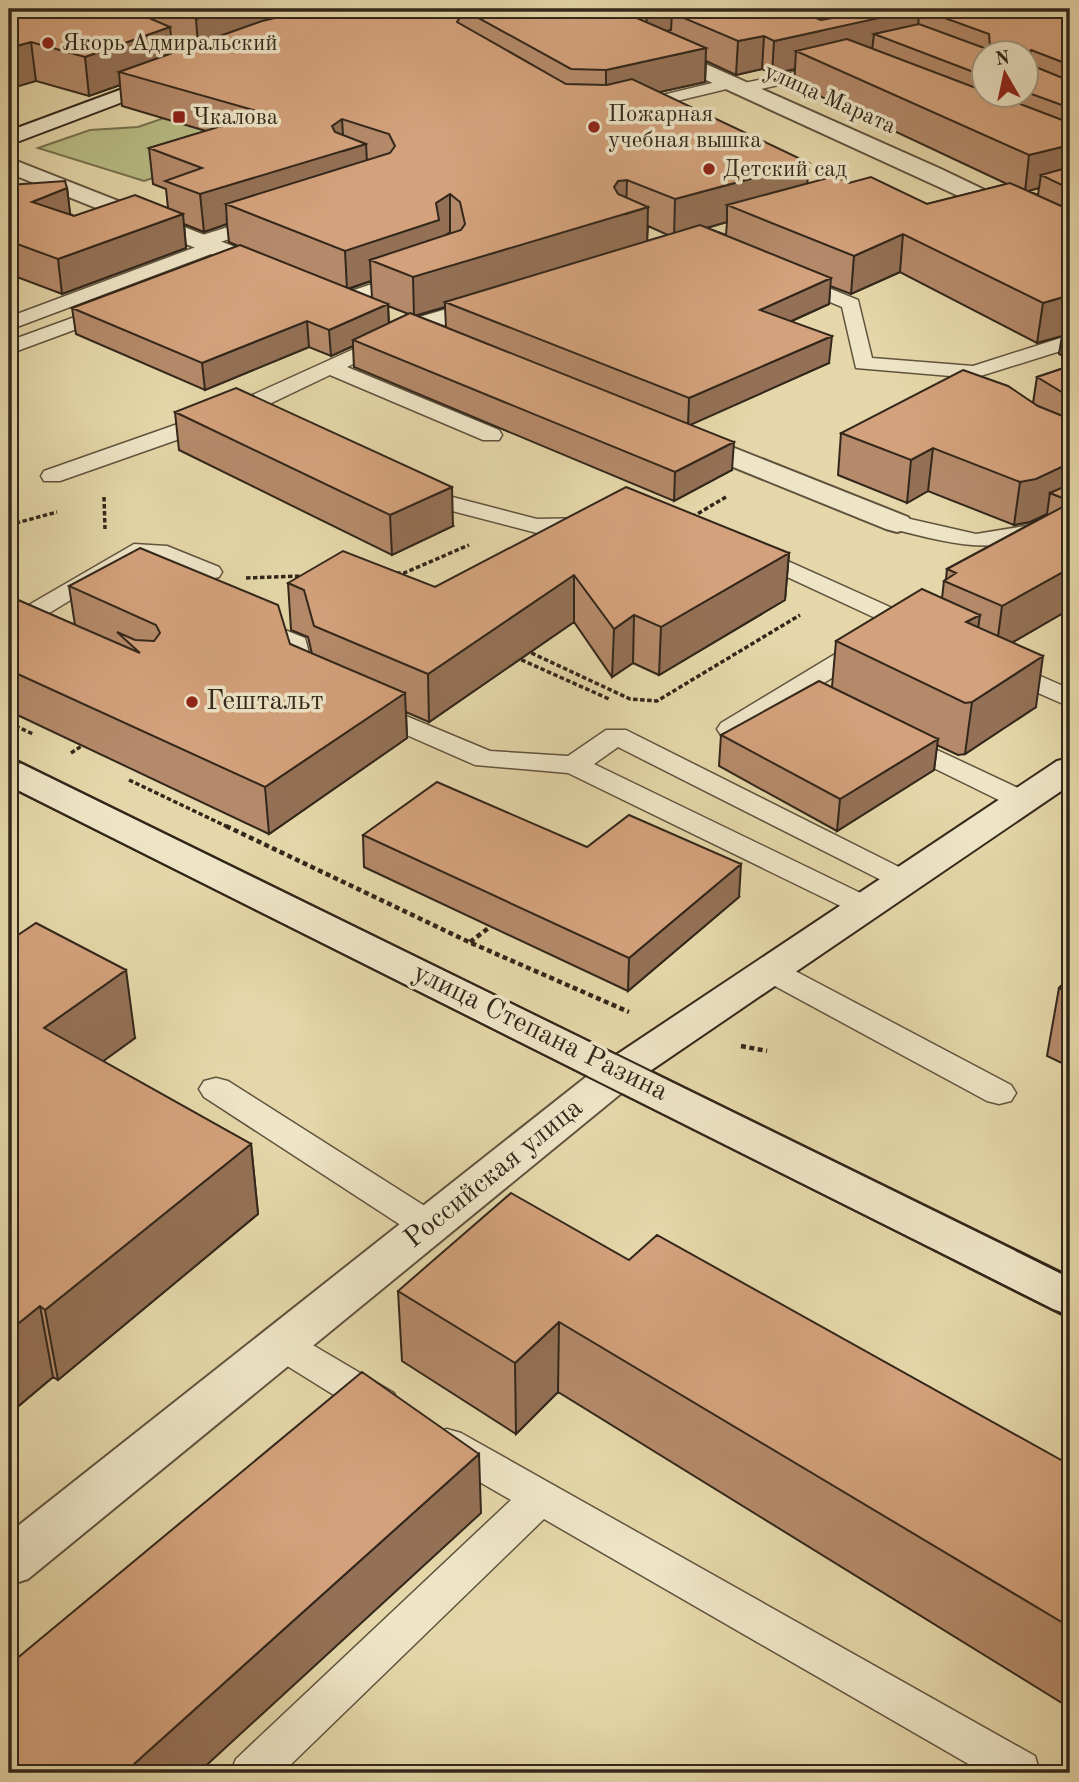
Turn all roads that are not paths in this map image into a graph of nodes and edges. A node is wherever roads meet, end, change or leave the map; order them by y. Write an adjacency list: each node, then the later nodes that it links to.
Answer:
1 (568, 17): 3 (street, улица Марата)
2 (667, 38): 3 (lane)
3 (643, 43): 6 (street, улица Марата)
4 (853, 66): 6 (lane)
5 (188, 71): 8 (street)
6 (738, 86): 7 (lane); 10 (street, улица Марата)
7 (619, 109)
8 (9, 138)
9 (9, 165): 16 (street)
10 (933, 174): 11 (street); 13 (street, улица Марата)
11 (900, 183)
12 (1036, 203): 13 (lane)
13 (1011, 211): 15 (street, улица Марата)
14 (281, 216): 16 (lane)
15 (1070, 240)
16 (210, 253): 19 (street); 24 (lane)
17 (769, 270): 29 (lane)
18 (427, 272): 22 (lane)
19 (295, 279)
20 (320, 289): 22 (street)
21 (522, 294): 25 (street)
22 (346, 299): 25 (street)
23 (126, 304): 28 (lane)
24 (9, 324)
25 (415, 327): 27 (street); 30 (lane)
26 (1070, 341): 29 (lane)
27 (452, 342)
28 (9, 348)
29 (863, 364): 31 (lane)
30 (330, 367): 32 (lane); 35 (lane)
31 (951, 393)
32 (234, 412): 33 (lane); 36 (lane)
33 (259, 423)
34 (662, 428): 39 (street)
35 (491, 435)
36 (52, 476)
37 (391, 483): 40 (lane)
38 (1070, 511): 39 (lane)
39 (897, 523)
40 (615, 524)
41 (732, 543): 46 (lane)
42 (210, 572): 43 (lane)
43 (16, 614): 44 (lane)
44 (50, 629)
45 (270, 632): 54 (lane)
46 (940, 639)
47 (872, 642): 49 (lane)
48 (978, 656): 50 (lane)
49 (799, 688): 51 (lane); 53 (lane)
50 (1070, 699)
51 (824, 701)
52 (873, 727): 57 (lane)
53 (731, 729)
54 (574, 765): 58 (lane); 59 (lane)
55 (1070, 769): 57 (street, Российская улица)
56 (9, 772): 61 (street, улица Степана Разина)
57 (1023, 802): 58 (street, Российская улица)
58 (905, 881): 59 (street, Российская улица)
59 (866, 907): 60 (street, Российская улица)
60 (771, 971): 61 (street, Российская улица); 63 (lane)
61 (621, 1072): 64 (street, Российская улица); 65 (street, улица Степана Разина)
62 (216, 1088): 64 (lane)
63 (999, 1093)
64 (429, 1226): 66 (street, Российская улица)
65 (1070, 1297)
66 (281, 1344): 67 (lane); 68 (street, Российская улица)
67 (538, 1499): 69 (lane); 70 (lane)
68 (9, 1563)
69 (252, 1773)
70 (1016, 1773)

